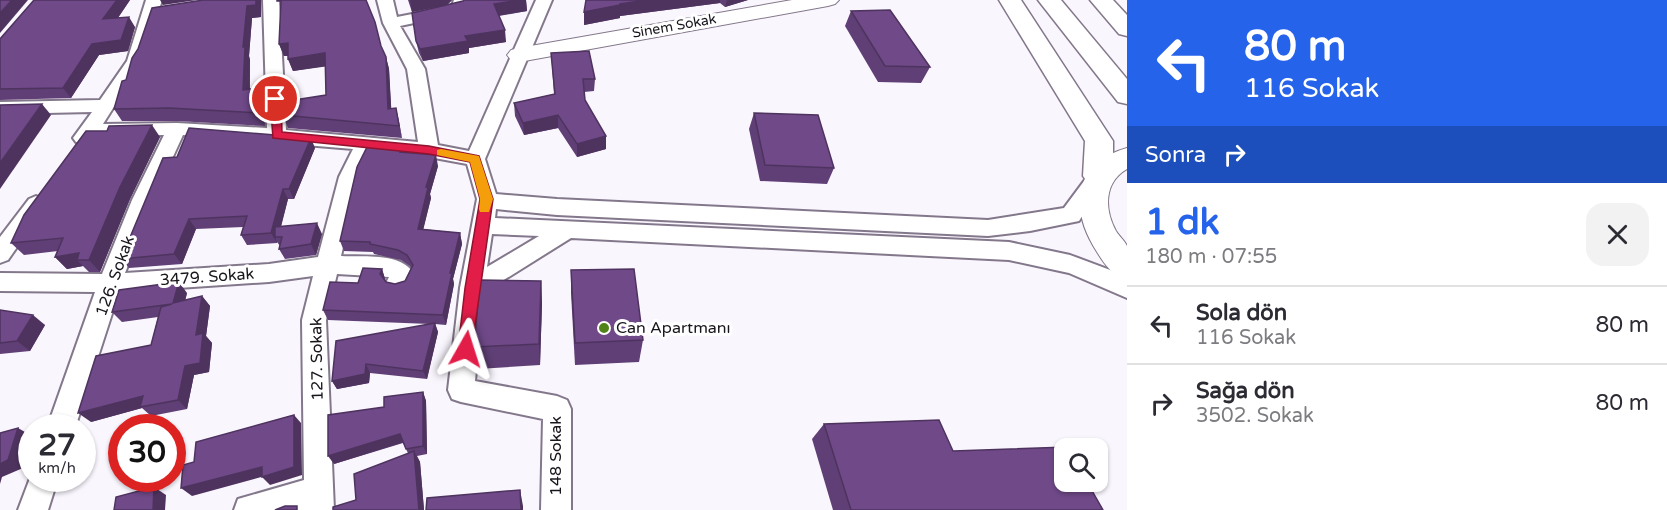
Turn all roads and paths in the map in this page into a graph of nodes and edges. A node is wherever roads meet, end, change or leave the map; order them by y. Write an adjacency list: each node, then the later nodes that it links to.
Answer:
1 (271, 0): 21 (street)
2 (386, 0): 12 (street)
3 (462, 0): 12 (street)
4 (544, 0): 14 (street)
5 (828, 0): 14 (street, Sinem Sokak)
6 (1010, 0): 27 (highway)
7 (1049, 0): 16 (highway)
8 (1074, 0): 15 (highway)
9 (1101, 0): 13 (highway)
10 (151, 7): 11 (street); 17 (street)
11 (172, 10)
12 (391, 23): 24 (street)
13 (1127, 29)
14 (519, 55): 26 (street)
15 (1127, 62)
16 (1127, 96)
17 (107, 106): 18 (street); 20 (street)
18 (0, 108)
19 (177, 129): 20 (street); 21 (street); 36 (street, 126. Sokak)
20 (88, 130): 23 (street)
21 (277, 136): 22 (street)
22 (365, 144): 24 (street); 33 (street, 127. Sokak)
23 (75, 149)
24 (429, 150): 26 (street)
25 (1127, 157): 27 (street)
26 (475, 159): 29 (street, 148 Sokak)
27 (1098, 176): 29 (street); 34 (street)
28 (48, 187): 32 (street)
29 (487, 199): 30 (street, 148 Sokak)
30 (482, 225): 31 (street); 38 (street, 148 Sokak)
31 (564, 231): 38 (street); 39 (street)
32 (0, 254)
33 (327, 265): 36 (street, 3479. Sokak); 37 (street, 3479. Sokak); 42 (street, 127. Sokak)
34 (1127, 267)
35 (0, 282): 36 (street, 3479. Sokak)
36 (111, 283): 40 (street, 126. Sokak)
37 (398, 283)
38 (472, 288): 45 (street, 148 Sokak)
39 (1127, 288)
40 (66, 414)
41 (39, 492): 43 (street)
42 (319, 500): 44 (street)
43 (33, 510)
44 (249, 510)
45 (556, 510)

